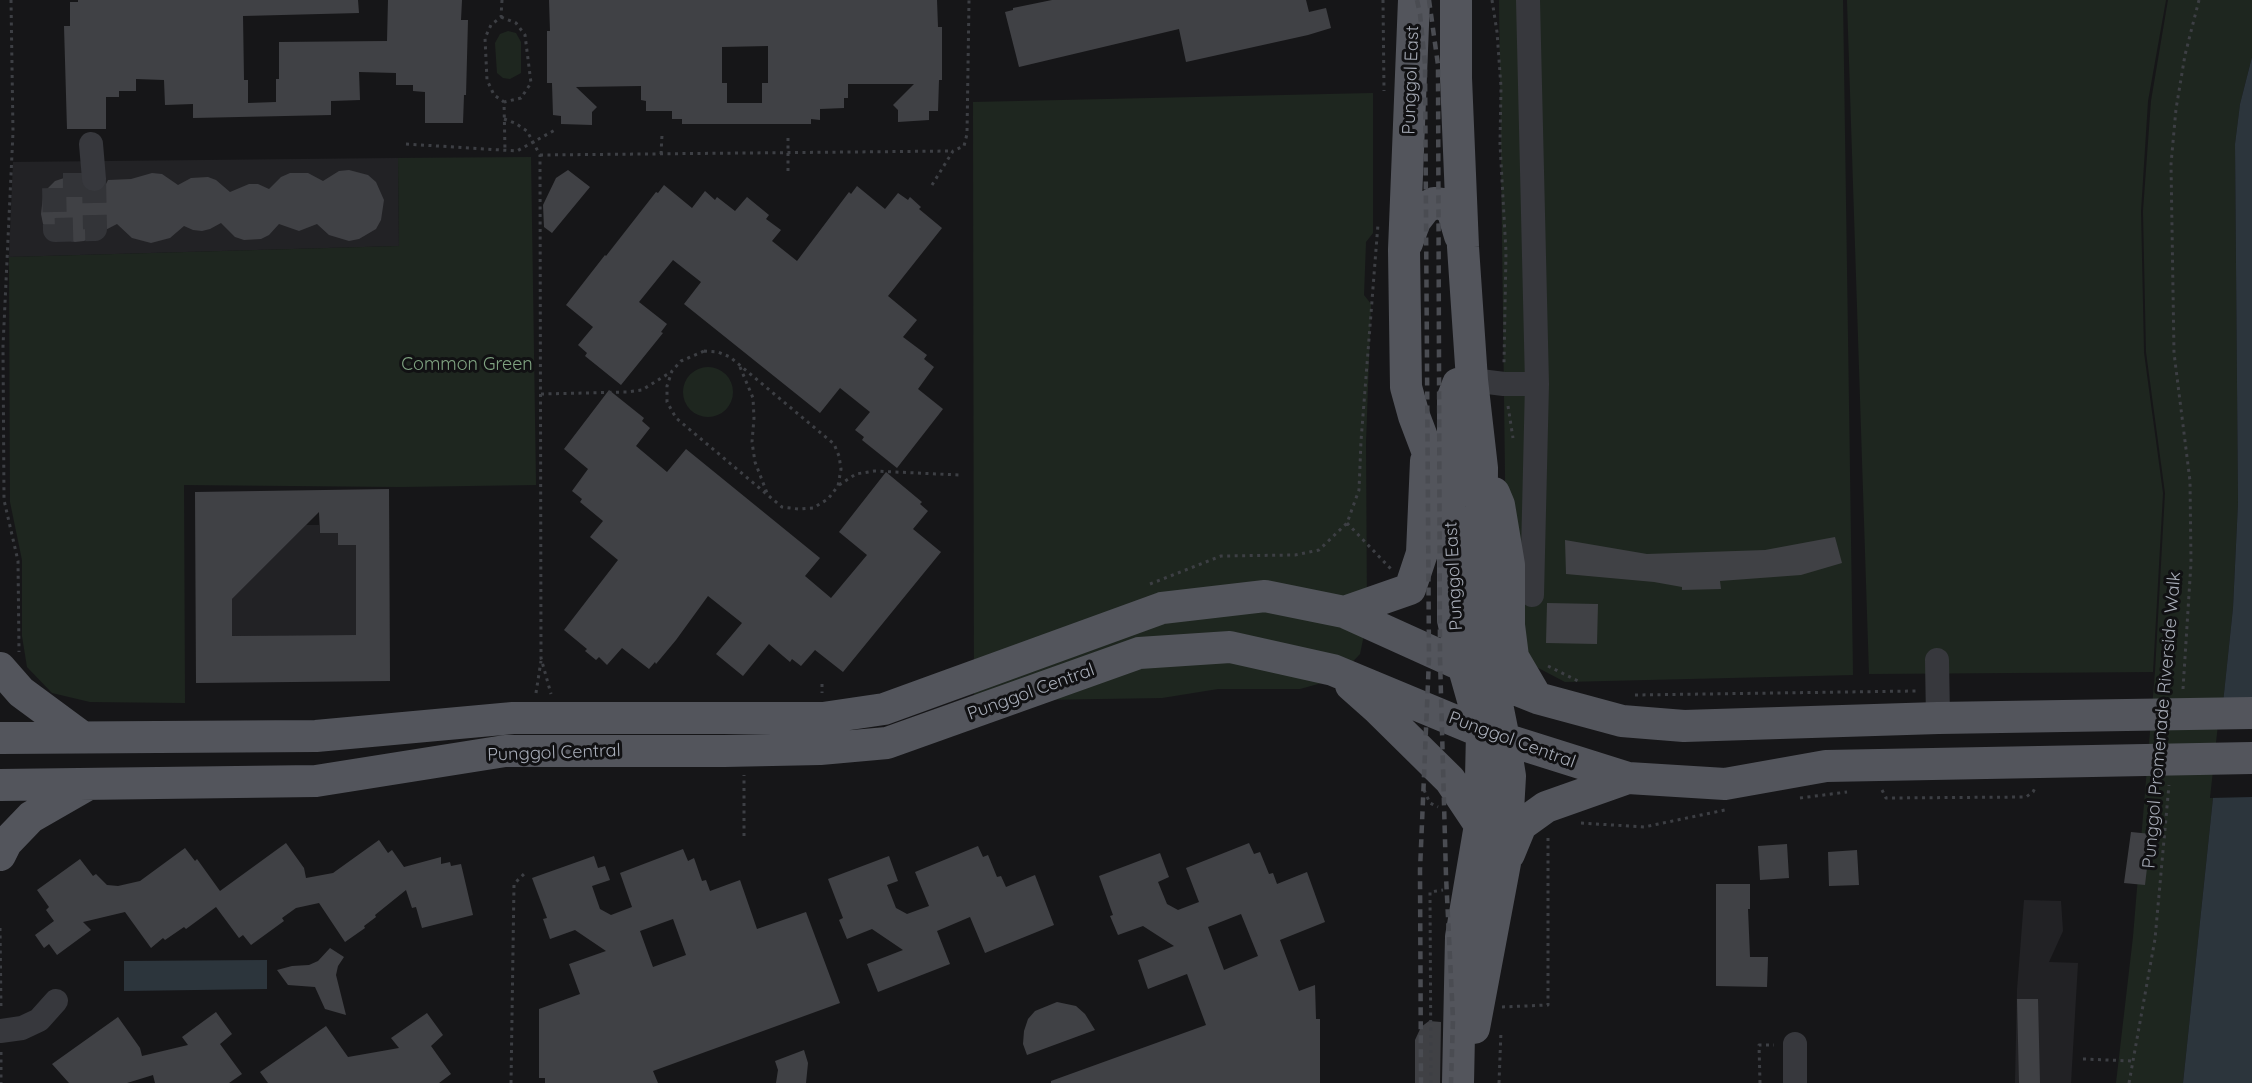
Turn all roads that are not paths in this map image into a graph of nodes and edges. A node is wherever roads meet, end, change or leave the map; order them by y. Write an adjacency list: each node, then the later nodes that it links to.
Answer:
1 (1414, 0): 7 (main road, Punggol East)
2 (1456, 0): 6 (main road, Punggol East)
3 (1527, 0): 9 (street)
4 (91, 144): 5 (street)
5 (94, 179)
6 (1463, 247): 7 (main road); 8 (main road, Punggol East)
7 (1404, 250): 10 (main road, Punggol East)
8 (1472, 380): 9 (street); 11 (main road, Punggol East); 12 (main road)
9 (1537, 384): 13 (street)
10 (1426, 445): 12 (main road, Punggol East); 14 (main road)
11 (1482, 468): 18 (main road, Punggol East); 19 (main road)
12 (1453, 519): 18 (main road, Punggol East)
13 (1532, 595)
14 (1344, 612): 18 (main road, Punggol Central); 23 (main road, Punggol Central)
15 (1937, 660): 20 (street)
16 (10, 666): 23 (main road)
17 (1333, 670): 22 (main road, Punggol Central); 28 (main road, Punggol Central); 29 (main road)
18 (1477, 671): 19 (main road, Punggol Central); 22 (main road, Punggol East)
19 (1537, 698): 20 (main road, Punggol Central)
20 (1938, 705): 21 (main road, Punggol Central)
21 (2252, 713)
22 (1493, 735): 26 (main road, Punggol Central); 29 (main road, Punggol East); 31 (main road, Punggol East)
23 (82, 737): 24 (main road, Punggol Central)
24 (0, 738)
25 (2252, 758): 26 (main road, Punggol Central)
26 (1628, 778): 31 (main road)
27 (0, 785): 28 (main road, Punggol Central)
28 (86, 785): 30 (main road)
29 (1480, 825): 35 (main road, Punggol East)
30 (0, 855)
31 (1505, 863): 36 (main road, Punggol East)
32 (56, 1001): 33 (street)
33 (0, 1030)
34 (1795, 1044): 37 (street)
35 (1458, 1083)
36 (1472, 1083)
37 (1794, 1083)

